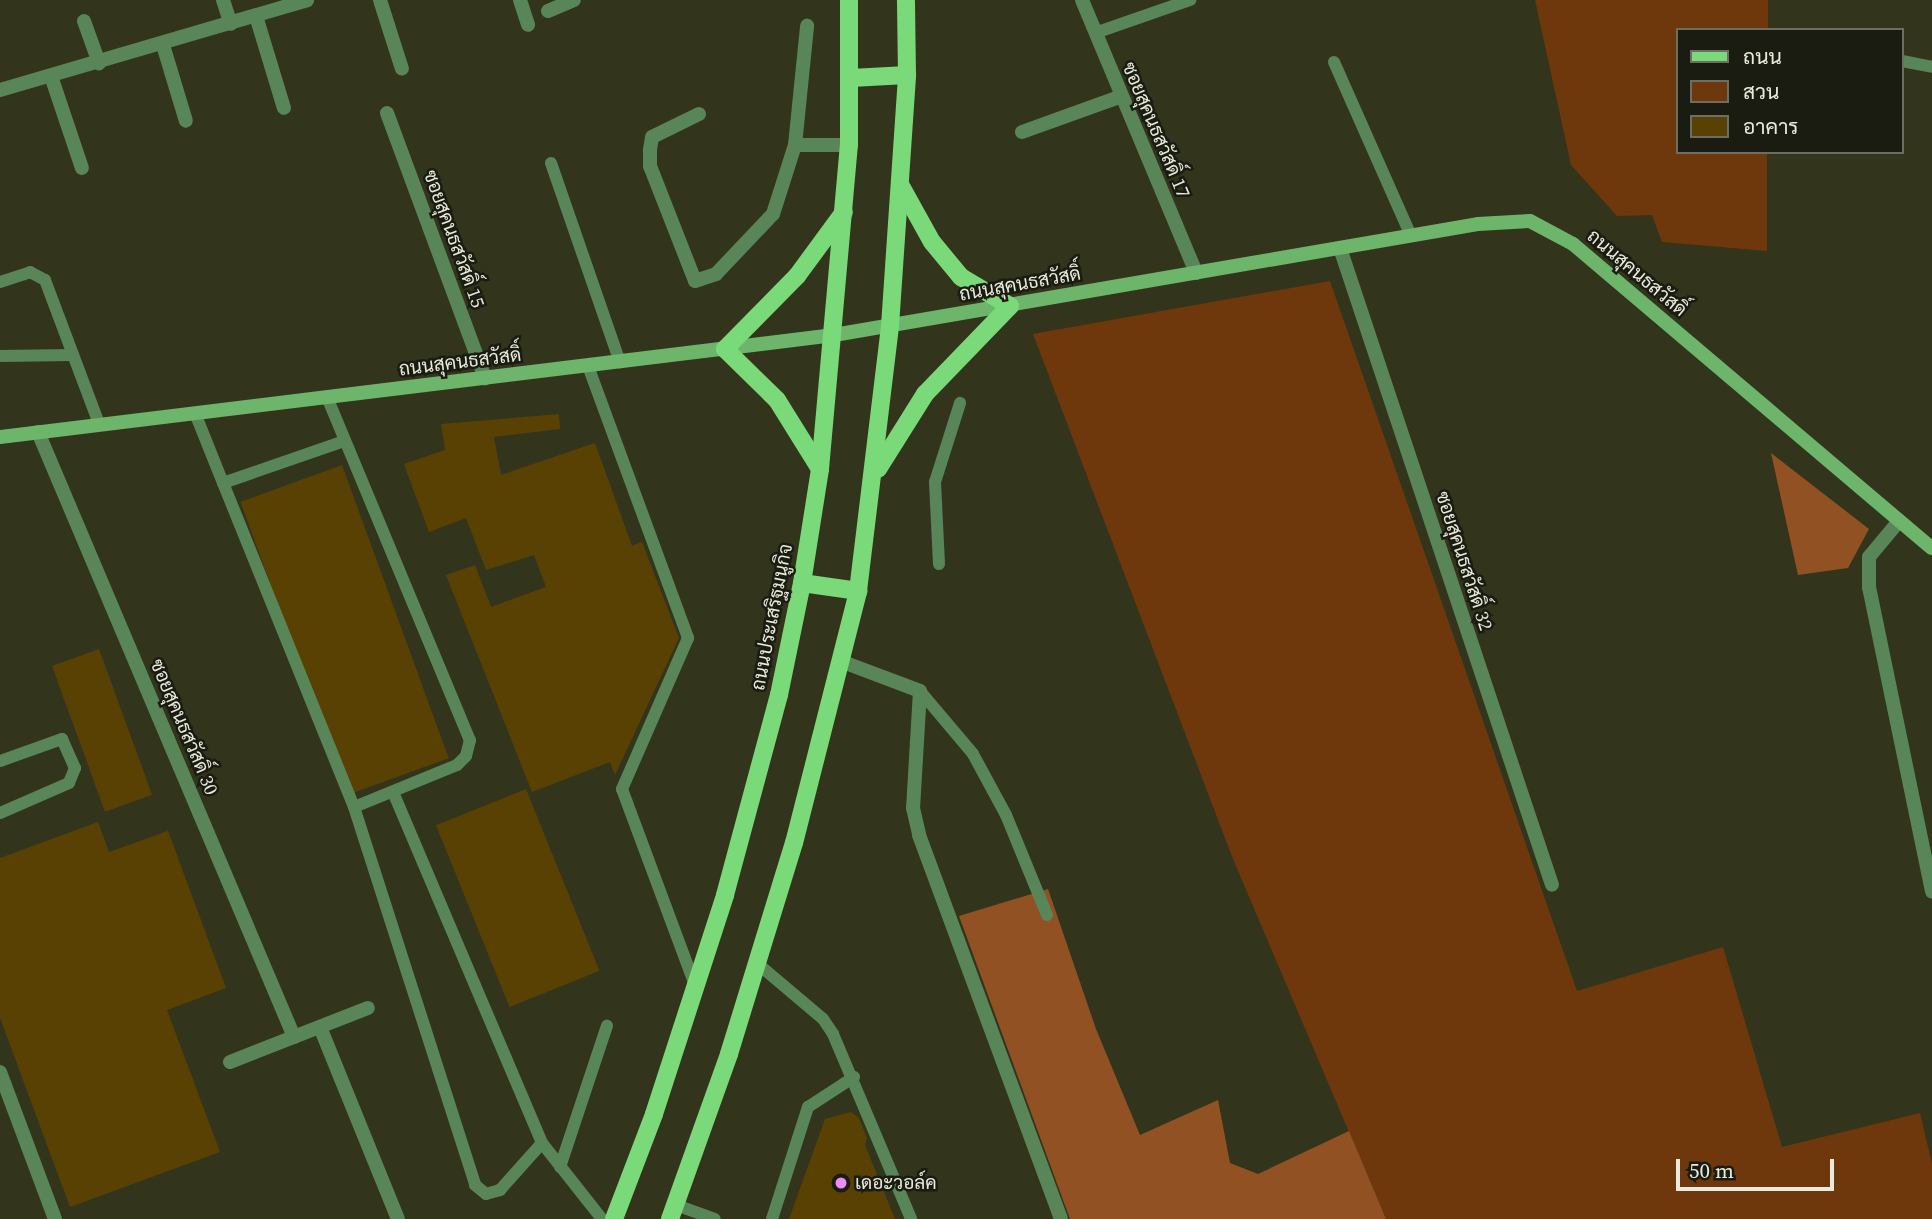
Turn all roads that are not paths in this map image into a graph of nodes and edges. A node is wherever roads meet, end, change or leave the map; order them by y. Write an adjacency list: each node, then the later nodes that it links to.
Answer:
1 (223, 0): 13 (street)
2 (307, 0): 11 (street)
3 (380, 0): 22 (street)
4 (520, 0): 14 (street)
5 (574, 0): 10 (street)
6 (849, 0): 25 (main road, ถนนประเสริฐมนูกิจ)
7 (906, 0): 23 (main road)
8 (1082, 0): 16 (street, ซอยสุคนธสวัสดิ์ 17)
9 (1190, 0): 16 (lane)
10 (548, 11)
11 (256, 16): 13 (street); 28 (street)
12 (84, 21): 19 (street)
13 (231, 24): 17 (street)
14 (528, 25)
15 (807, 26): 33 (street)
16 (1095, 33): 27 (street, ซอยสุคนธสวัสดิ์ 17)
17 (163, 45): 19 (street); 31 (street)
18 (1904, 61): 21 (lane)
19 (99, 62): 24 (street)
20 (1334, 62): 39 (lane)
21 (1932, 67)
22 (402, 69)
23 (907, 75): 25 (main road); 37 (main road)
24 (51, 76): 26 (street); 36 (street)
25 (851, 78): 34 (main road, ถนนประเสริฐมนูกิจ)
26 (0, 90)
27 (1119, 97): 32 (street); 41 (street, ซอยสุคนธสวัสดิ์ 17)
28 (284, 108)
29 (387, 113): 51 (street, ซอยสุคนธสวัสดิ์ 15)
30 (699, 114): 33 (street)
31 (186, 121)
32 (1023, 132)
33 (795, 145): 34 (street)
34 (849, 145): 38 (main road, ถนนประเสริฐมนูกิจ)
35 (551, 163): 49 (lane)
36 (82, 168)
37 (901, 186): 43 (main road); 44 (main road)
38 (844, 212): 45 (main road, ถนนประเสริฐมนูกิจ); 46 (main road)
39 (1411, 236): 40 (main road, ถนนสุคนธสวัสดิ์); 62 (main road, ถนนสุคนธสวัสดิ์)
40 (1340, 248): 41 (main road, ถนนสุคนธสวัสดิ์); 73 (street, ซอยสุคนธสวัสดิ์ 32)
41 (1196, 273): 43 (main road, ถนนสุคนธสวัสดิ์)
42 (0, 282): 47 (lane)
43 (1010, 306): 44 (main road, ถนนสุคนธสวัสดิ์); 60 (main road)
44 (890, 326): 45 (main road, ถนนสุคนธสวัสดิ์); 60 (main road)
45 (834, 335): 46 (main road, ถนนสุคนธสวัสดิ์); 59 (main road, ถนนประเสริฐมนูกิจ)
46 (725, 349): 49 (main road, ถนนสุคนธสวัสดิ์); 59 (main road)
47 (73, 355): 48 (lane); 55 (lane)
48 (0, 356)
49 (620, 362): 50 (main road, ถนนสุคนธสวัสดิ์)
50 (588, 366): 51 (main road, ถนนสุคนธสวัสดิ์); 77 (lane)
51 (485, 378): 52 (main road, ถนนสุคนธสวัสดิ์)
52 (327, 397): 54 (main road, ถนนสุคนธสวัสดิ์); 58 (lane)
53 (960, 403): 64 (lane)
54 (195, 413): 55 (main road, ถนนสุคนธสวัสดิ์); 61 (lane)
55 (99, 425): 56 (main road, ถนนสุคนธสวัสดิ์)
56 (38, 432): 57 (main road, ถนนสุคนธสวัสดิ์); 81 (street, ซอยสุคนธสวัสดิ์ 30)
57 (0, 437)
58 (344, 440): 61 (lane); 70 (lane)
59 (820, 469): 65 (main road, ถนนประเสริฐมนูกิจ)
60 (875, 474): 66 (main road)
61 (223, 483): 71 (lane)
62 (1899, 521): 63 (main road, ถนนสุคนธสวัสดิ์); 74 (street)
63 (1932, 548)
64 (939, 564)
65 (802, 583): 66 (main road); 77 (main road, ถนนประเสริฐมนูกิจ)
66 (858, 591): 67 (main road)
67 (843, 662): 68 (street); 76 (main road)
68 (919, 691): 75 (lane); 95 (street)
69 (0, 761): 72 (lane)
70 (393, 792): 71 (lane); 85 (lane)
71 (354, 807): 85 (lane)
72 (0, 813)
73 (1552, 885)
74 (1932, 892)
75 (1047, 915)
76 (758, 964): 84 (lane); 87 (main road)
77 (696, 988): 91 (main road, ถนนประเสริฐมนูกิจ)
78 (368, 1008): 80 (street)
79 (607, 1026): 86 (lane)
80 (320, 1027): 81 (street); 89 (street)
81 (294, 1037): 82 (street)
82 (230, 1062)
83 (0, 1072): 88 (street)
84 (854, 1077): 93 (lane); 94 (lane)
85 (542, 1143): 86 (lane)
86 (560, 1167): 90 (lane)
87 (673, 1212): 92 (lane)
88 (55, 1219)
89 (398, 1219)
90 (602, 1219)
91 (614, 1219)
92 (715, 1219)
93 (772, 1219)
94 (911, 1219)
95 (1061, 1219)

